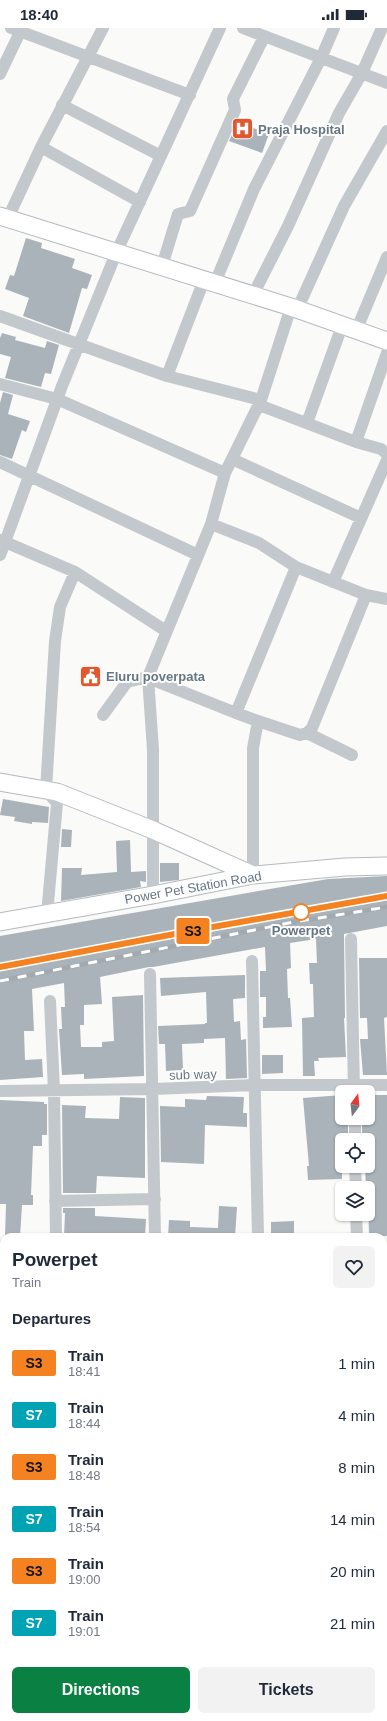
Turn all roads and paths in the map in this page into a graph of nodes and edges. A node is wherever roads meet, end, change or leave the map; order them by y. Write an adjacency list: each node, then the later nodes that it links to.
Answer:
1 (104, 28): 8 (street)
2 (220, 28): 13 (street)
3 (243, 28): 7 (street)
4 (334, 28): 9 (street)
5 (382, 28): 10 (street)
6 (18, 29): 8 (street); 11 (street)
7 (264, 37): 9 (street); 22 (street)
8 (88, 56): 13 (street); 14 (street)
9 (321, 58): 10 (street); 23 (street)
10 (362, 73): 12 (street); 24 (street)
11 (0, 74)
12 (387, 83)
13 (190, 95): 17 (street)
14 (62, 105): 16 (street); 17 (street)
15 (387, 131): 25 (street)
16 (40, 147): 18 (street); 19 (street)
17 (161, 156): 18 (street)
18 (140, 202): 20 (street)
19 (4, 217): 20 (street)
20 (117, 251): 22 (street); 29 (street)
21 (387, 257): 27 (street)
22 (162, 266): 23 (street)
23 (210, 281): 24 (street); 31 (street)
24 (253, 295): 25 (street)
25 (294, 309): 27 (street); 34 (street)
26 (0, 316): 29 (street)
27 (349, 329): 28 (street); 35 (street)
28 (387, 341)
29 (79, 344): 31 (street); 33 (street)
30 (387, 353): 36 (street)
31 (167, 376): 34 (street)
32 (0, 384): 33 (street)
33 (57, 399): 41 (street); 42 (street)
34 (260, 402): 35 (street); 38 (street)
35 (307, 423): 36 (street)
36 (356, 442): 37 (street)
37 (387, 454)
38 (232, 459): 41 (street); 43 (street)
39 (387, 460): 43 (street)
40 (0, 462): 42 (street)
41 (225, 473): 44 (street)
42 (30, 476): 45 (street); 47 (street)
43 (361, 518): 50 (street)
44 (211, 524): 47 (street); 48 (street)
45 (2, 541): 46 (street); 49 (street)
46 (0, 555)
47 (198, 555): 53 (street)
48 (296, 567): 50 (street); 55 (street)
49 (75, 572): 53 (street); 61 (street)
50 (334, 582): 51 (street)
51 (366, 595): 52 (street); 58 (street)
52 (387, 599)
53 (166, 631): 54 (street)
54 (148, 678): 55 (street); 56 (street); 62 (street)
55 (236, 713): 57 (street)
56 (103, 715)
57 (258, 721): 58 (street); 64 (street)
58 (307, 733): 59 (street)
59 (352, 755)
60 (0, 782): 61 (street)
61 (46, 790): 62 (street); 66 (street)
62 (153, 830): 64 (street); 65 (street)
63 (387, 866): 64 (street, Power Pet Station Road)
64 (253, 874): 65 (street, Power Pet Station Road)
65 (153, 895): 66 (street, Power Pet Station Road)
66 (47, 914): 67 (street, Power Pet Station Road)
67 (0, 922)
68 (351, 939): 73 (street)
69 (252, 961): 72 (street)
70 (150, 974): 77 (street)
71 (50, 1001): 79 (street)
72 (256, 1085): 76 (street, sub way); 77 (street, sub way); 85 (street)
73 (354, 1085)
74 (387, 1085): 75 (street, sub way)
75 (375, 1086)
76 (335, 1088)
77 (153, 1089): 79 (street, sub way); 80 (street)
78 (0, 1091): 79 (street, sub way)
79 (54, 1091): 81 (street)
80 (155, 1199): 81 (street); 84 (street)
81 (55, 1201): 83 (street)
82 (356, 1221): 86 (street)
83 (56, 1233)
84 (155, 1233)
85 (258, 1233)
86 (356, 1233)

